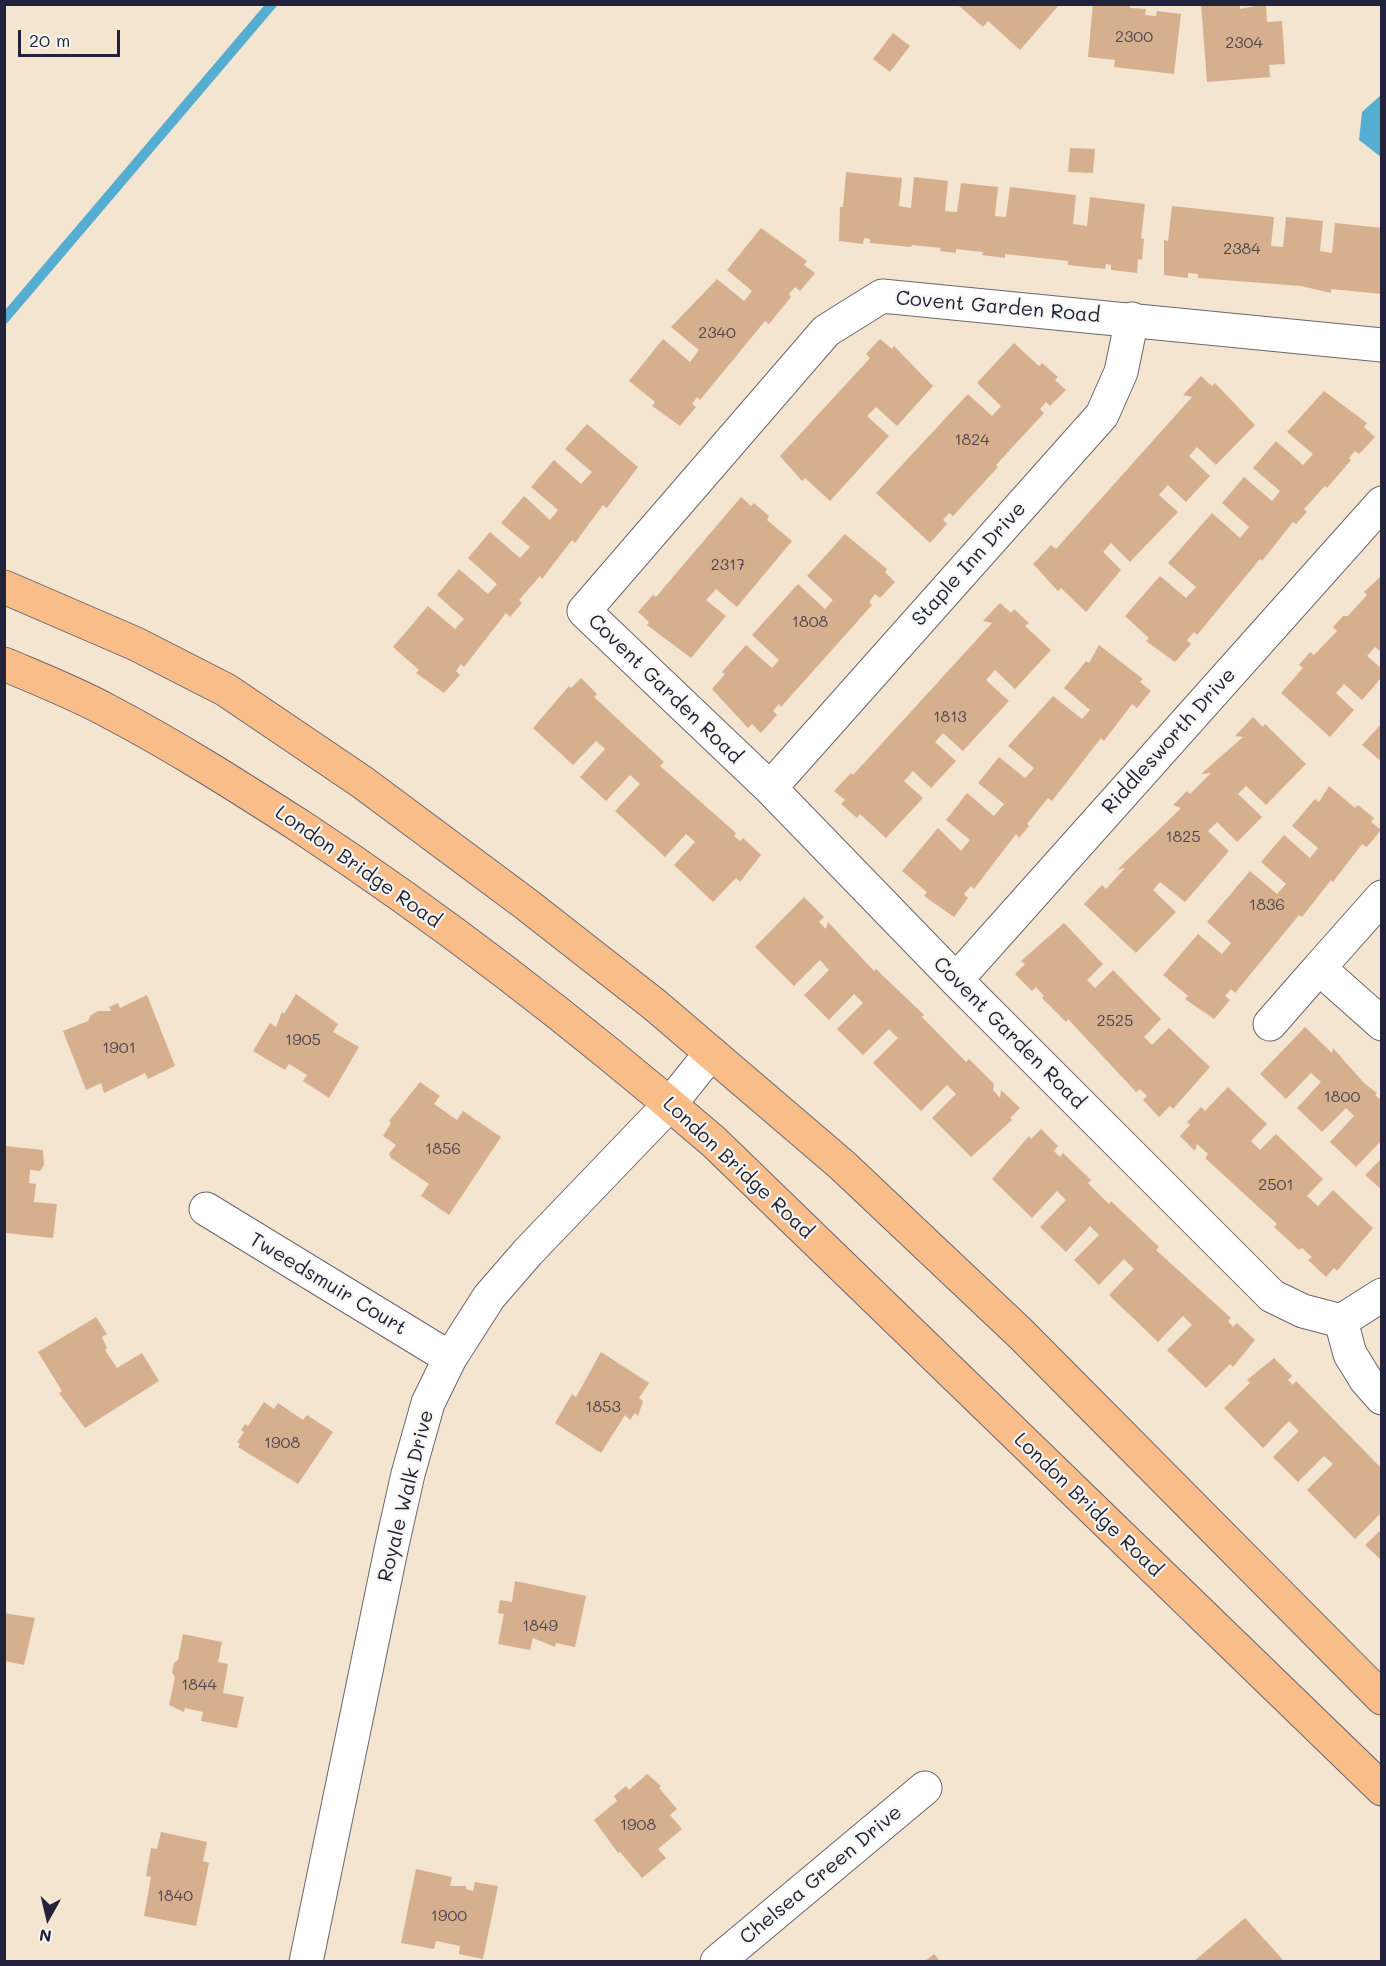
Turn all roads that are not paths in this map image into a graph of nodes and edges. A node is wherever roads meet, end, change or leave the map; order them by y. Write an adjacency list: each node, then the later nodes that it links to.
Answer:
1 (1132, 319): 2 (street, Covent Garden Road); 6 (street, Staple Inn Drive); 6 (street, Covent Garden Road)
2 (1382, 345)
3 (1382, 503): 9 (street, Riddlesworth Drive)
4 (4, 587): 12 (main road)
5 (4, 664): 13 (main road, London Bridge Road)
6 (770, 788): 9 (street, Covent Garden Road)
7 (1382, 897): 8 (street)
8 (1319, 968): 10 (street); 11 (street)
9 (956, 980): 16 (street, Covent Garden Road)
10 (1269, 1024)
11 (1382, 1024)
12 (711, 1053): 13 (street, Royale Walk Drive); 19 (main road)
13 (670, 1104): 17 (street, Royale Walk Drive); 21 (main road, London Bridge Road)
14 (206, 1209): 17 (street, Tweedsmuir Court)
15 (1382, 1295): 16 (street)
16 (1341, 1321): 18 (street)
17 (450, 1359): 22 (street, Royale Walk Drive)
18 (1382, 1398)
19 (1382, 1698)
20 (925, 1788): 23 (street, Chelsea Green Drive)
21 (1382, 1789)
22 (306, 1962)
23 (717, 1962)

